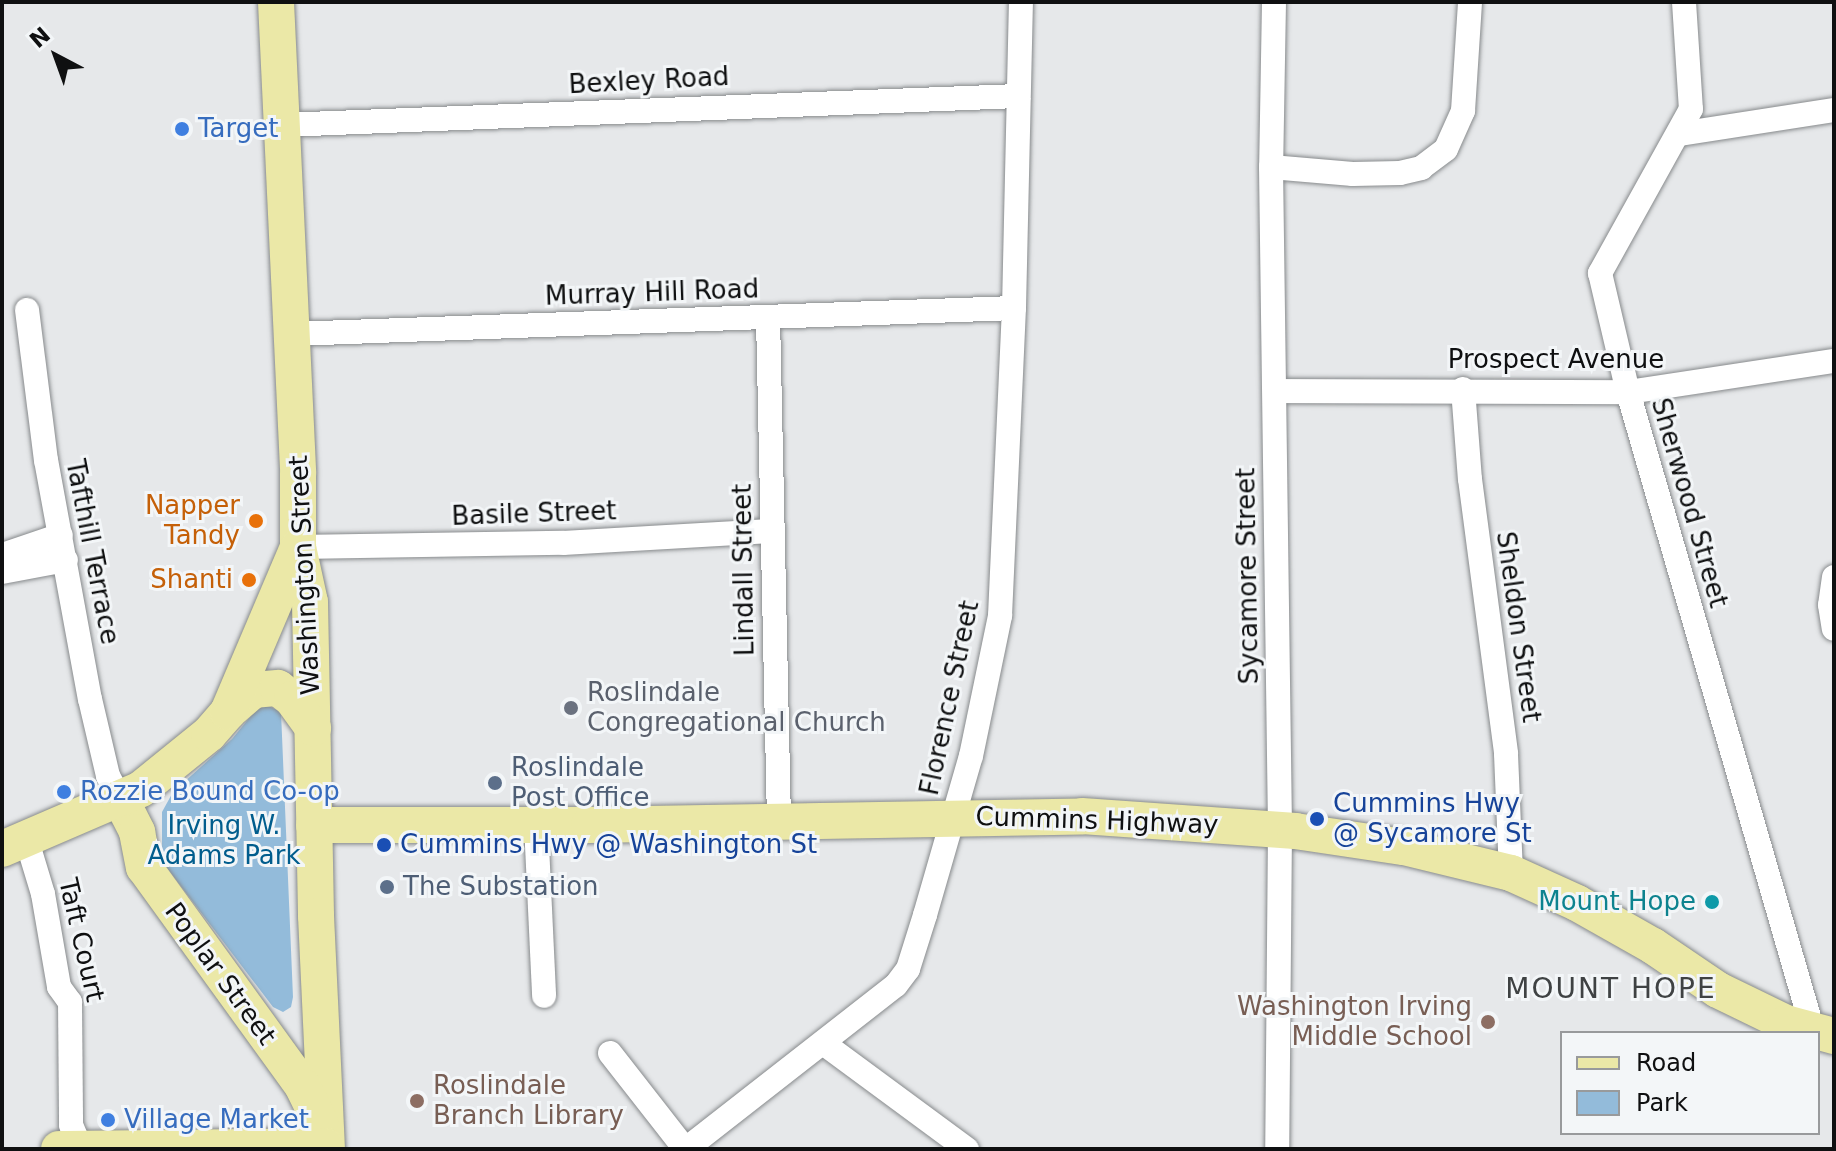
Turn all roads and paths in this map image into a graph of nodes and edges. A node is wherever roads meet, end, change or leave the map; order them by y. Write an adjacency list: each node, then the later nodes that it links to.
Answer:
1 (276, 2): 8 (main road, Washington Street)
2 (1021, 2): 6 (street, Florence Street)
3 (1274, 2): 10 (street, Sycamore Street)
4 (1470, 2): 10 (street)
5 (1684, 2): 9 (street, Sherwood Street)
6 (1018, 96): 8 (street, Bexley Road); 11 (street, Florence Street)
7 (1834, 110): 9 (street)
8 (283, 125): 14 (main road, Washington Street)
9 (1679, 134): 18 (street, Sherwood Street)
10 (1271, 167): 17 (street, Sycamore Street)
11 (1014, 308): 13 (street, Murray Hill Road); 30 (street, Florence Street)
12 (27, 310): 20 (street, Tafthill Terrace)
13 (768, 317): 14 (street, Murray Hill Road); 19 (street, Lindall Street)
14 (292, 334): 21 (main road, Washington Street)
15 (1834, 361): 18 (street, Prospect Avenue)
16 (1463, 389): 17 (street, Prospect Avenue); 18 (street, Prospect Avenue); 36 (street, Sheldon Street)
17 (1276, 391): 34 (street, Sycamore Street)
18 (1628, 392): 41 (street, Sherwood Street)
19 (771, 531): 21 (street, Basile Street); 31 (street, Lindall Street)
20 (61, 535): 22 (street); 23 (street, Tafthill Terrace)
21 (298, 547): 27 (main road); 28 (main road, Washington Street)
22 (2, 555)
23 (66, 560): 24 (street); 29 (street, Tafthill Terrace)
24 (2, 572)
25 (1834, 577): 26 (street)
26 (1834, 629)
27 (228, 712): 28 (main road); 29 (main road)
28 (313, 728): 33 (main road, Washington Street)
29 (121, 800): 35 (main road); 39 (main road, Poplar Street)
30 (952, 816): 31 (main road, Cummins Highway); 34 (main road, Cummins Highway); 42 (street, Florence Street)
31 (779, 821): 32 (main road, Cummins Highway)
32 (536, 824): 33 (main road, Cummins Highway); 38 (street)
33 (314, 825): 37 (main road, Washington Street)
34 (1280, 829): 36 (main road, Cummins Highway); 49 (street, Sycamore Street)
35 (14, 845): 46 (street, Taft Court)
36 (1511, 873): 40 (main road, Cummins Highway)
37 (320, 987): 39 (main road); 44 (main road, Washington Street)
38 (544, 996)
39 (246, 1009): 44 (main road, Poplar Street)
40 (1814, 1031)
41 (1824, 1034)
42 (823, 1043): 47 (street, Florence Street); 48 (street)
43 (610, 1053): 47 (street)
44 (326, 1147): 46 (main road)
45 (59, 1149): 46 (main road)
46 (81, 1149)
47 (686, 1149)
48 (967, 1149)
49 (1277, 1149)

